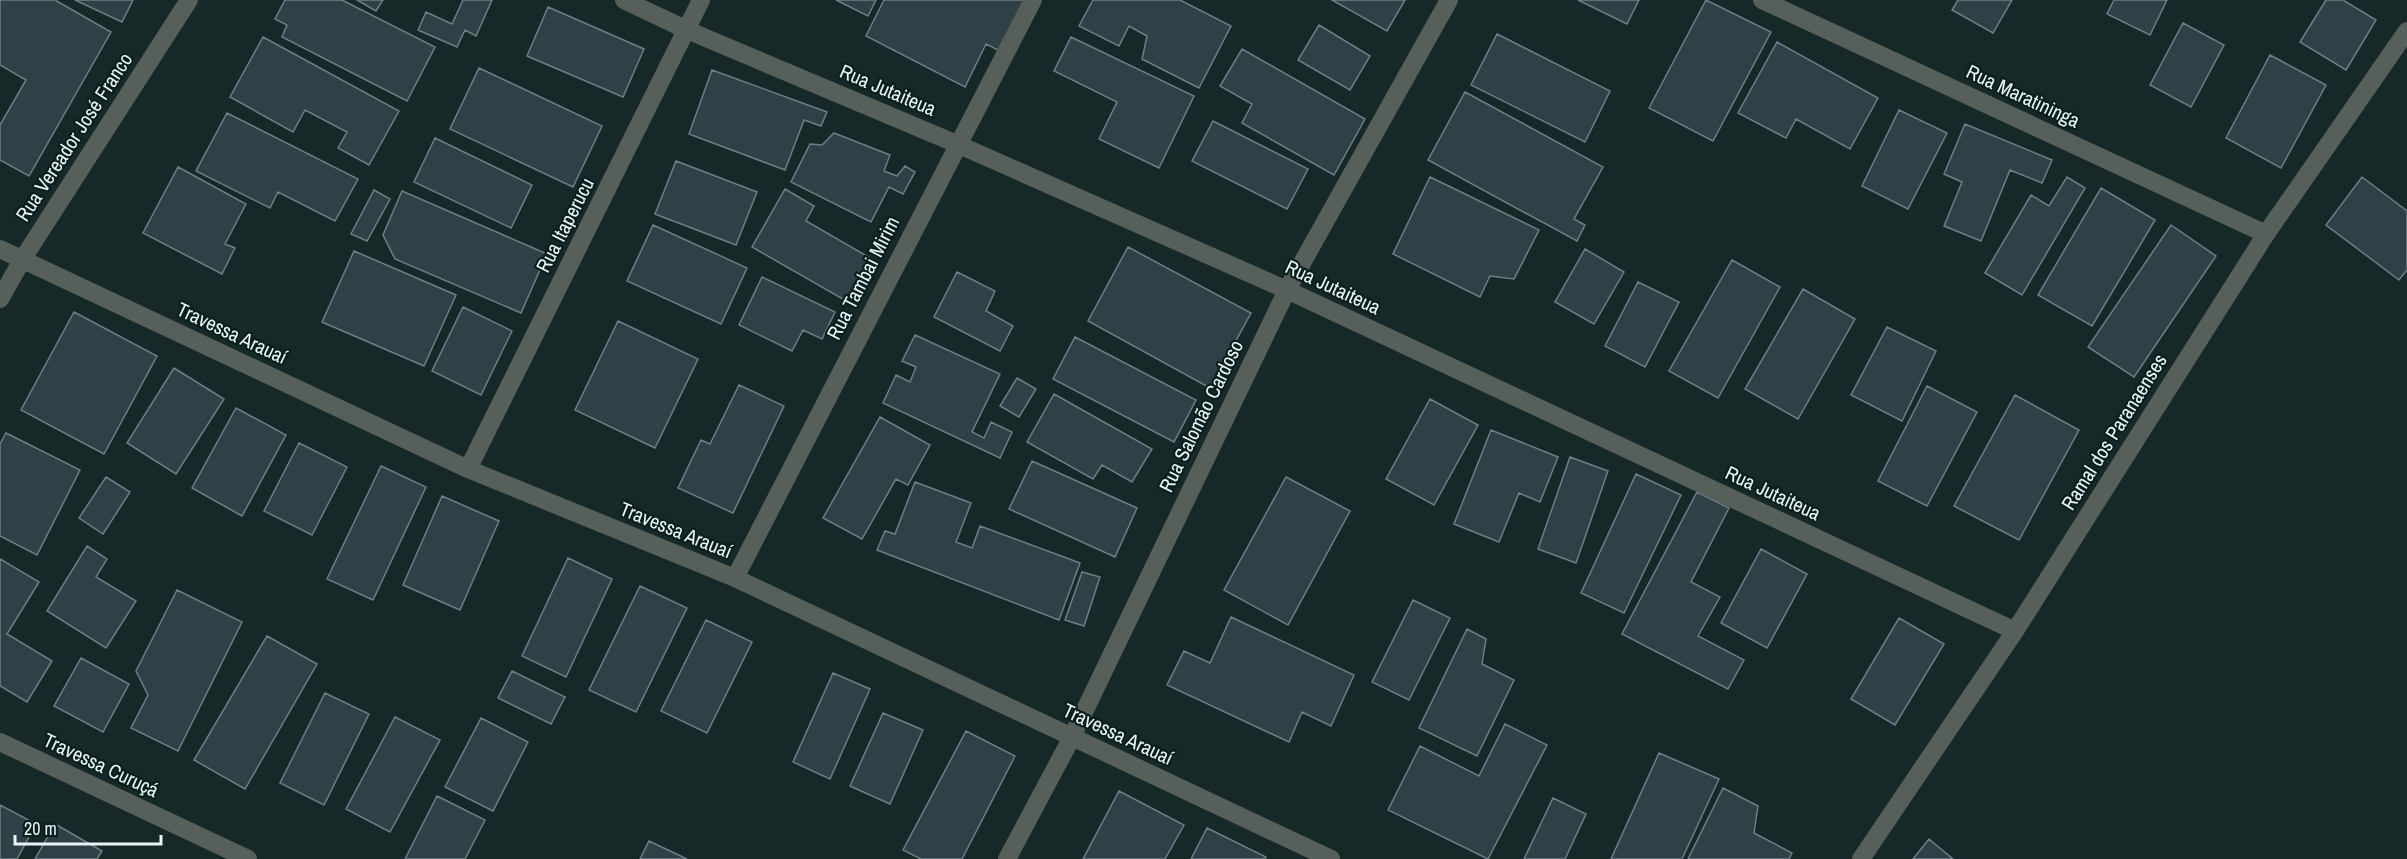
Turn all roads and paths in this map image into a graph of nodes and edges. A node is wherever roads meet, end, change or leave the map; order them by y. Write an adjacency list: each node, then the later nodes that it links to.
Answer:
1 (189, 0): 12 (street, Rua Vereador José Franco)
2 (624, 0): 7 (street, Rua Jutaiteua)
3 (701, 0): 7 (street, Rua Itaperucu)
4 (1033, 0): 9 (street, Rua Tambai Mirim)
5 (1449, 0): 13 (street, Rua Salomão Cardoso)
6 (1762, 0): 10 (street, Rua Maratininga)
7 (687, 30): 9 (street, Rua Jutaiteua); 15 (street, Rua Itaperucu)
8 (2407, 31): 10 (street, Ramal dos Paranaenses)
9 (957, 144): 13 (street, Rua Jutaiteua); 16 (street, Rua Tambai Mirim)
10 (2266, 234): 17 (street, Ramal dos Paranaenses)
11 (0, 249): 12 (street, Travessa Arauaí)
12 (22, 260): 14 (street, Rua Vereador José Franco); 15 (street, Travessa Arauaí)
13 (1287, 290): 17 (street, Rua Jutaiteua); 18 (street, Rua Salomão Cardoso)
14 (0, 299)
15 (468, 469): 16 (street, Travessa Arauaí)
16 (735, 578): 18 (street, Travessa Arauaí)
17 (2015, 631): 23 (street, Ramal dos Paranaenses)
18 (1071, 737): 21 (street, Rua Salomão Cardoso); 22 (street, Travessa Arauaí)
19 (0, 741): 20 (street, Travessa Curuçá)
20 (248, 859)
21 (1007, 859)
22 (1331, 859)
23 (1861, 859)

